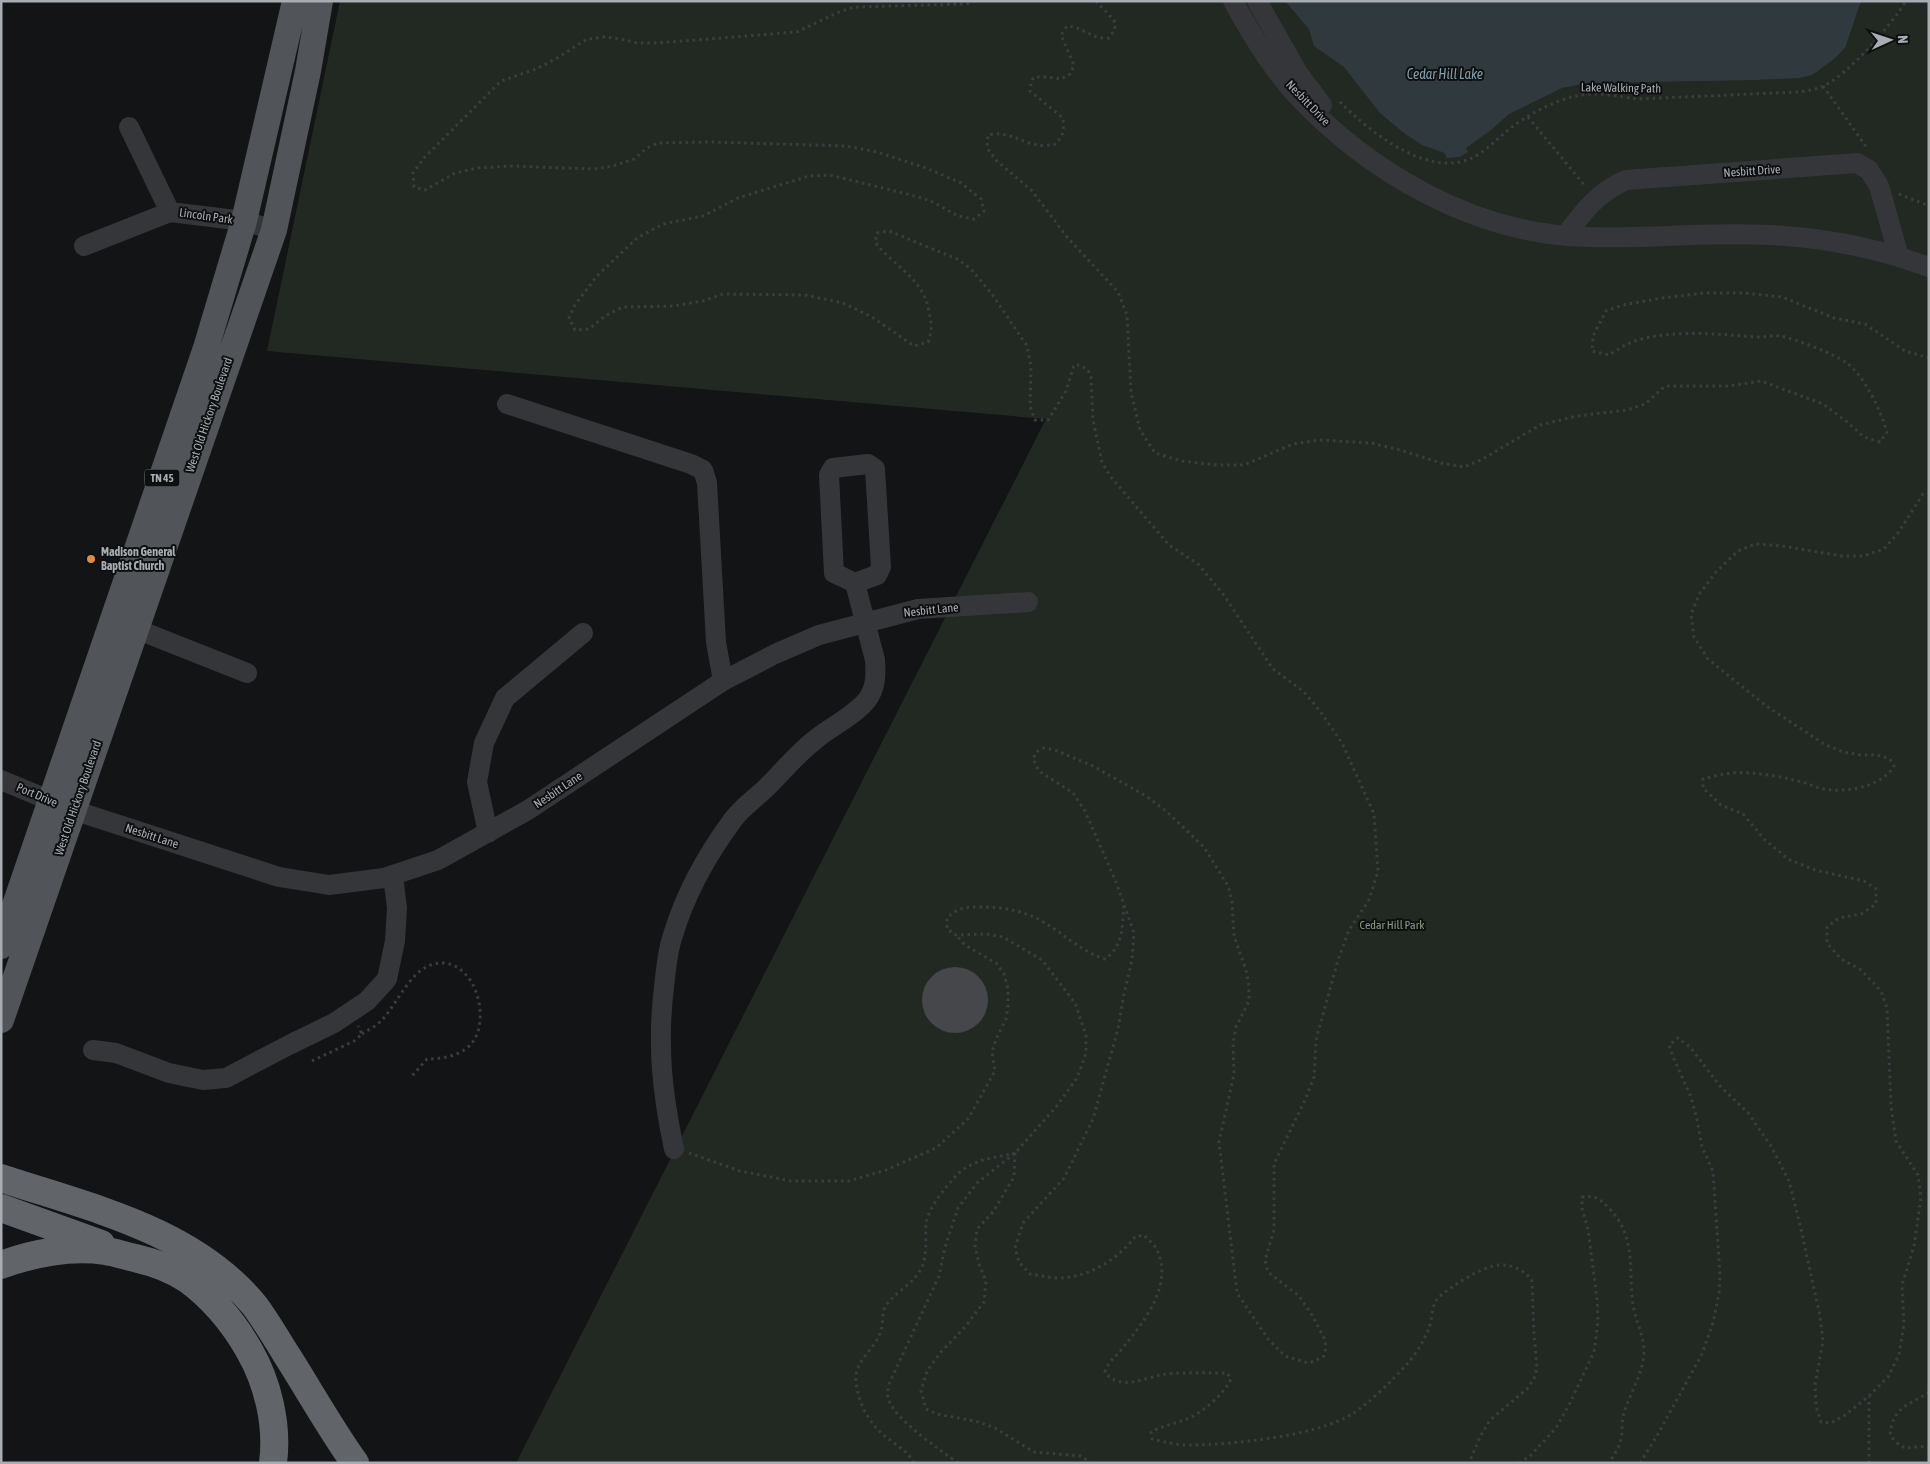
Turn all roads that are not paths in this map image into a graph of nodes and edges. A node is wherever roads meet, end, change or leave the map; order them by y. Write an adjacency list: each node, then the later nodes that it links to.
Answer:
1 (295, 1): 8 (main road, West Old Hickory Boulevard / TN 45)
2 (320, 1): 9 (main road, West Old Hickory Boulevard / TN 45)
3 (1233, 1): 6 (street, Nesbitt Drive)
4 (1257, 1): 6 (street, Nesbitt Drive)
5 (129, 127): 7 (street)
6 (1381, 166): 10 (street, Nesbitt Drive)
7 (170, 212): 8 (street, Lincoln Park); 11 (street, Lincoln Park)
8 (244, 221): 9 (street, Lincoln Park); 14 (main road, West Old Hickory Boulevard / TN 45)
9 (274, 230): 14 (main road, West Old Hickory Boulevard / TN 45)
10 (1565, 236): 12 (street, Nesbitt Drive); 12 (street, Nesbitt Drive)
11 (84, 246)
12 (1899, 257): 13 (street, Nesbitt Drive)
13 (1929, 267)
14 (218, 352): 16 (main road, West Old Hickory Boulevard / TN 45)
15 (507, 404): 23 (street)
16 (198, 411): 20 (main road, West Old Hickory Boulevard / TN 45); 25 (main road, West Old Hickory Boulevard / TN 45)
17 (855, 583): 17 (street); 19 (street)
18 (1028, 602): 19 (street, Nesbitt Lane)
19 (864, 622): 23 (street, Nesbitt Lane); 31 (street)
20 (136, 629): 22 (street); 25 (main road, West Old Hickory Boulevard / TN 45)
21 (583, 633): 26 (street)
22 (247, 673)
23 (723, 681): 26 (street, Nesbitt Lane)
24 (1, 780): 25 (street, Port Drive)
25 (63, 806): 27 (street, Nesbitt Lane); 28 (main road, West Old Hickory Boulevard / TN 45); 29 (main road, West Old Hickory Boulevard / TN 45)
26 (488, 833): 27 (street, Nesbitt Lane)
27 (393, 876): 30 (street)
28 (1, 946)
29 (1, 1020)
30 (93, 1050)
31 (674, 1149)
32 (1, 1178): 37 (highway)
33 (1, 1208): 34 (highway)
34 (152, 1262): 35 (highway); 36 (highway)
35 (1, 1265)
36 (273, 1463)
37 (355, 1463)

